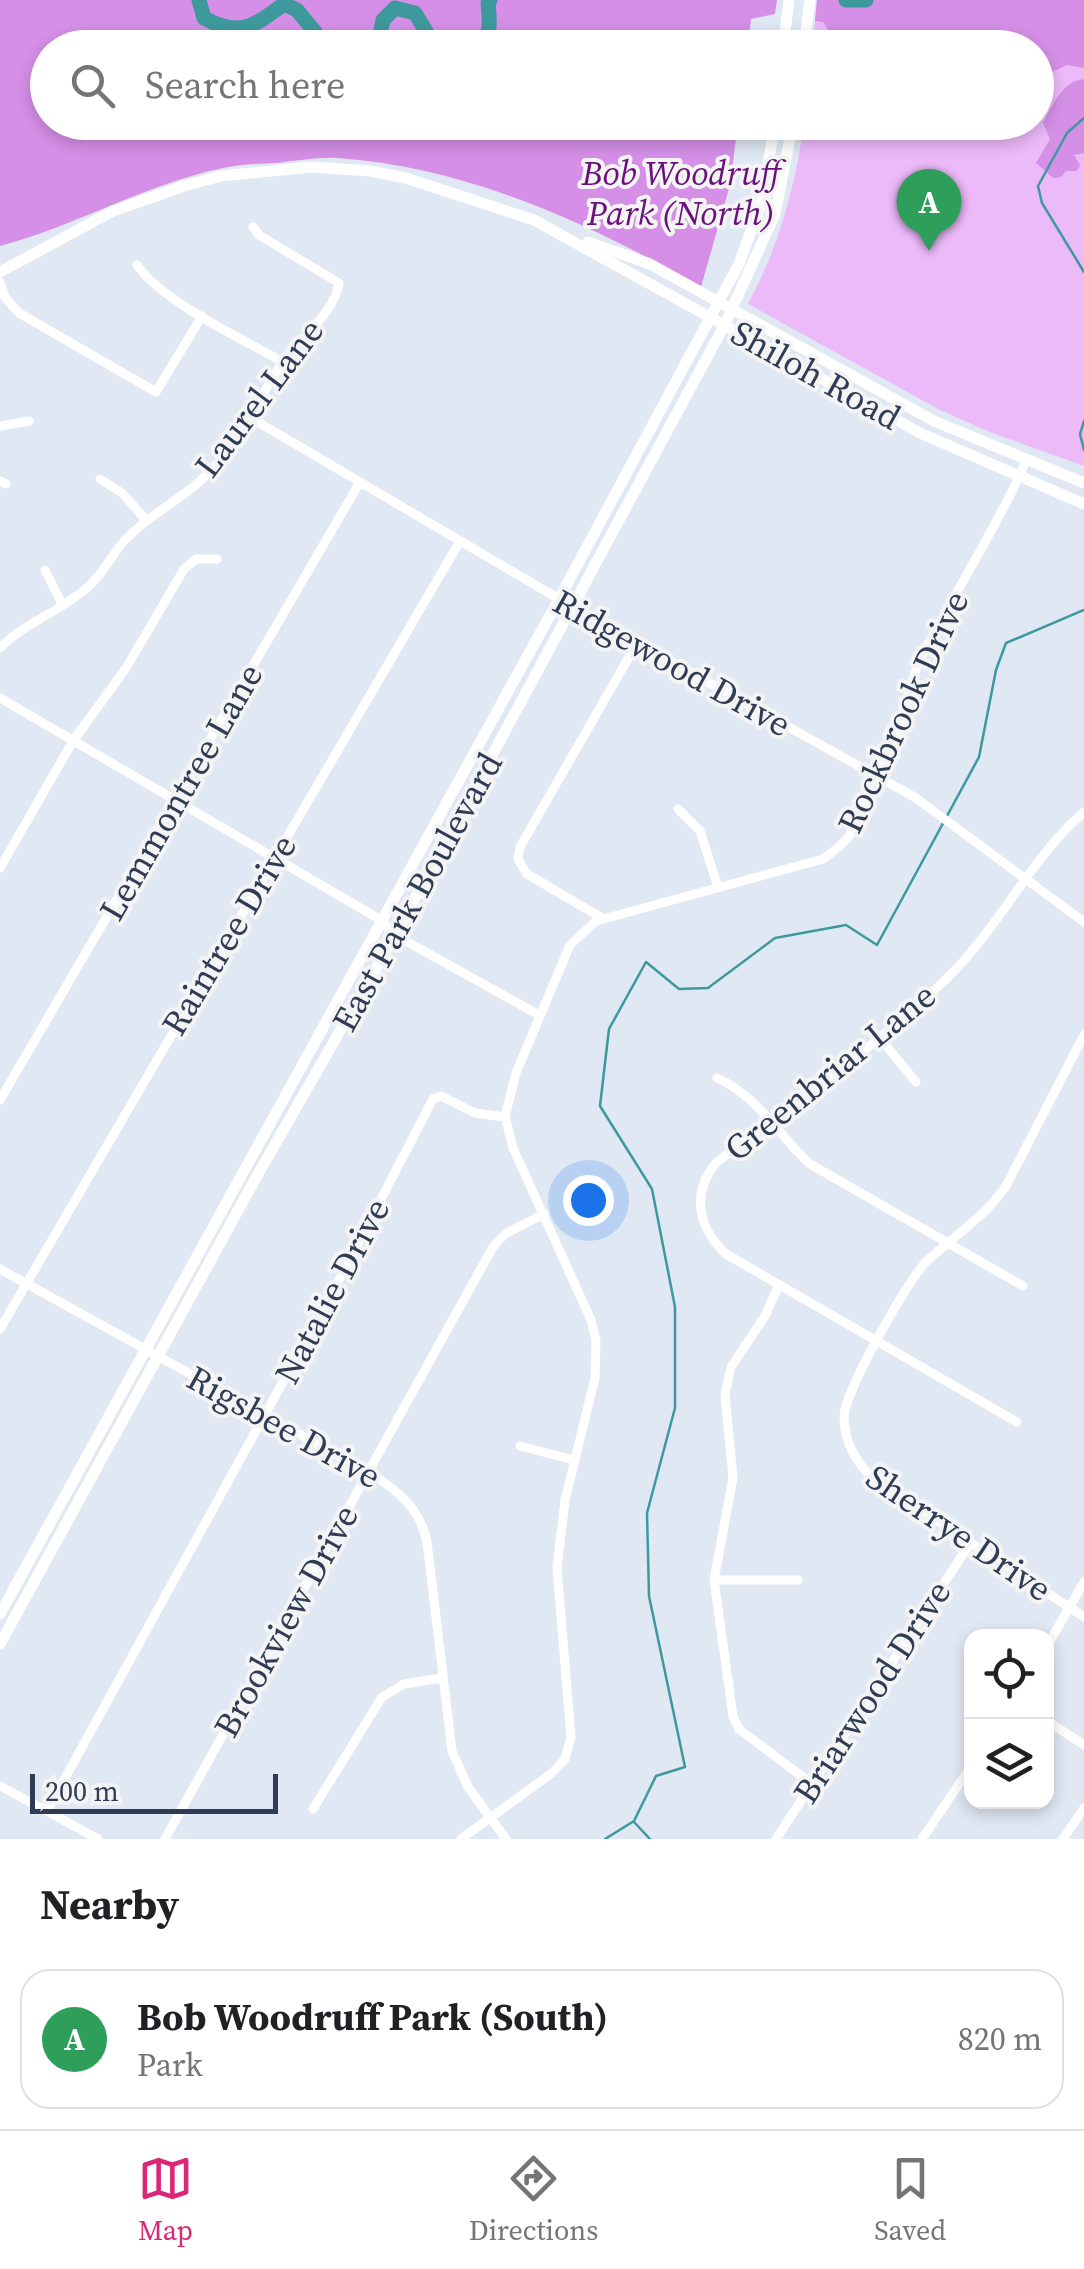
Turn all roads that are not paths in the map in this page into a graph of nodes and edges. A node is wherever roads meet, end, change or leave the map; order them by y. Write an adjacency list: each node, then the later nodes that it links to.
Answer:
1 (789, 0): 3 (main road)
2 (810, 0): 4 (main road)
3 (785, 30)
4 (806, 30)
5 (772, 140): 12 (main road, East Park Boulevard)
6 (789, 140): 13 (main road, East Park Boulevard)
7 (253, 227): 17 (street, Laurel Lane)
8 (556, 231): 10 (main road, Shiloh Road); 12 (main road, Shiloh Road); 15 (main road, Shiloh Road)
9 (137, 265): 14 (street)
10 (0, 272)
11 (0, 282): 14 (street)
12 (718, 302): 13 (main road, Shiloh Road); 15 (main road, East Park Boulevard)
13 (733, 310): 16 (main road, East Park Boulevard); 21 (main road, Shiloh Road)
14 (202, 316): 17 (street)
15 (710, 316): 16 (main road, Shiloh Road); 31 (main road, East Park Boulevard)
16 (726, 324): 22 (main road, Shiloh Road); 33 (main road, East Park Boulevard)
17 (283, 362): 18 (street, Laurel Lane)
18 (250, 418): 24 (street, Ridgewood Drive); 27 (street, Laurel Lane)
19 (29, 421): 20 (street)
20 (0, 426)
21 (1026, 459): 22 (street, Rockbrook Drive); 25 (main road, Shiloh Road)
22 (1019, 476): 26 (main road, Shiloh Road); 38 (street, Rockbrook Drive)
23 (100, 479): 27 (street)
24 (360, 482): 28 (street, Ridgewood Drive); 39 (street, Lemmontree Lane)
25 (1082, 482)
26 (1078, 501)
27 (146, 520): 32 (street, Laurel Lane)
28 (460, 541): 31 (street, Ridgewood Drive); 42 (street, Raintree Drive)
29 (217, 559): 37 (street)
30 (45, 570): 32 (street)
31 (559, 599): 33 (street, Ridgewood Drive); 47 (main road, East Park Boulevard)
32 (62, 604): 35 (street, Laurel Lane)
33 (574, 608): 34 (street, Ridgewood Drive); 49 (main road, East Park Boulevard)
34 (637, 643): 38 (street, Ridgewood Drive); 46 (street)
35 (0, 648)
36 (0, 698): 37 (street)
37 (73, 741): 39 (street); 43 (street)
38 (874, 776): 44 (street, Ridgewood Drive); 45 (street, Rockbrook Drive)
39 (176, 802): 42 (street); 55 (street, Lemmontree Lane)
40 (678, 810): 45 (street)
41 (1084, 812): 44 (street, Greenbriar Lane)
42 (276, 858): 47 (street); 61 (street, Raintree Drive)
43 (0, 868)
44 (1025, 879): 48 (street, Ridgewood Drive); 52 (street, Greenbriar Lane)
45 (718, 887): 46 (street, Rockbrook Drive)
46 (602, 918): 50 (street, Rockbrook Drive)
47 (381, 920): 49 (street); 66 (main road, East Park Boulevard)
48 (1084, 922)
49 (395, 935): 50 (street); 67 (main road, East Park Boulevard)
50 (539, 1015): 56 (street, Rockbrook Drive)
51 (1084, 1035): 59 (street, Sherrye Drive)
52 (880, 1038): 54 (street); 57 (street, Greenbriar Lane)
53 (717, 1078): 57 (street)
54 (916, 1082)
55 (0, 1100)
56 (504, 1117): 58 (street); 68 (street, Natalie Drive)
57 (770, 1120): 59 (street); 62 (street, Greenbriar Lane)
58 (544, 1214): 71 (street); 72 (street, Brookview Drive)
59 (949, 1244): 63 (street); 65 (street, Sherrye Drive)
60 (0, 1270): 61 (street, Rigsbee Drive)
61 (24, 1285): 64 (street, Raintree Drive); 66 (street, Rigsbee Drive)
62 (779, 1286): 65 (street, Greenbriar Lane); 74 (street)
63 (1023, 1286)
64 (0, 1329)
65 (878, 1342): 69 (street, Greenbriar Lane); 73 (street, Sherrye Drive)
66 (146, 1349): 67 (street, Rigsbee Drive); 78 (main road, East Park Boulevard)
67 (158, 1356): 68 (street, Rigsbee Drive); 81 (main road, East Park Boulevard)
68 (264, 1415): 72 (street, Rigsbee Drive); 90 (street, Natalie Drive)
69 (1017, 1422)
70 (520, 1446): 71 (street)
71 (574, 1460): 91 (street)
72 (368, 1472): 82 (street, Rigsbee Drive); 93 (street, Brookview Drive)
73 (969, 1544): 77 (street, Sherrye Drive); 86 (street, Briarwood Drive)
74 (714, 1580): 75 (street); 86 (street)
75 (798, 1580)
76 (1084, 1582): 77 (street)
77 (1070, 1608): 79 (street, Sherrye Drive); 80 (street)
78 (0, 1614)
79 (1084, 1617)
80 (1054, 1635)
81 (0, 1644)
82 (442, 1678): 89 (street); 91 (street, Rigsbee Drive)
83 (1054, 1725): 84 (street)
84 (1084, 1746)
85 (964, 1777): 97 (street)
86 (812, 1784): 96 (street, Briarwood Drive)
87 (0, 1786): 90 (street)
88 (1084, 1808): 98 (street)
89 (313, 1809)
90 (46, 1811): 92 (street)
91 (488, 1818): 94 (street); 95 (street, Rigsbee Drive)
92 (98, 1839)
93 (165, 1839)
94 (461, 1839)
95 (506, 1839)
96 (776, 1839)
97 (922, 1839)
98 (1063, 1839)

